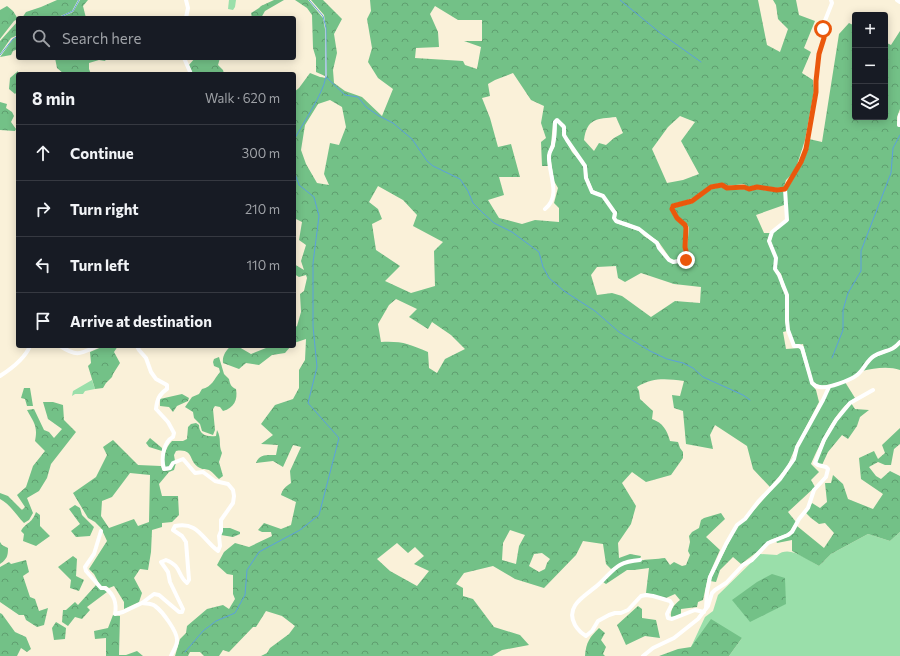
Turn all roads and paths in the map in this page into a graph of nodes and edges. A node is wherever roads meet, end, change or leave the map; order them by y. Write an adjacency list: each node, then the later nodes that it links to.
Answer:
1 (186, 0): 5 (street)
2 (831, 0): 10 (street)
3 (897, 0): 4 (street)
4 (900, 2)
5 (186, 16)
6 (185, 60): 7 (street)
7 (191, 72)
8 (900, 115): 9 (street)
9 (899, 125)
10 (785, 189): 11 (street); 18 (street)
11 (545, 209)
12 (900, 342): 18 (street)
13 (29, 348): 17 (street)
14 (63, 348): 15 (street)
15 (93, 348)
16 (138, 348): 22 (street)
17 (0, 376)
18 (829, 387): 23 (street)
19 (873, 390): 23 (street)
20 (101, 531): 22 (street)
21 (640, 560): 23 (street)
22 (142, 603): 24 (street)
23 (705, 610): 25 (street)
24 (172, 656)
25 (643, 656)

